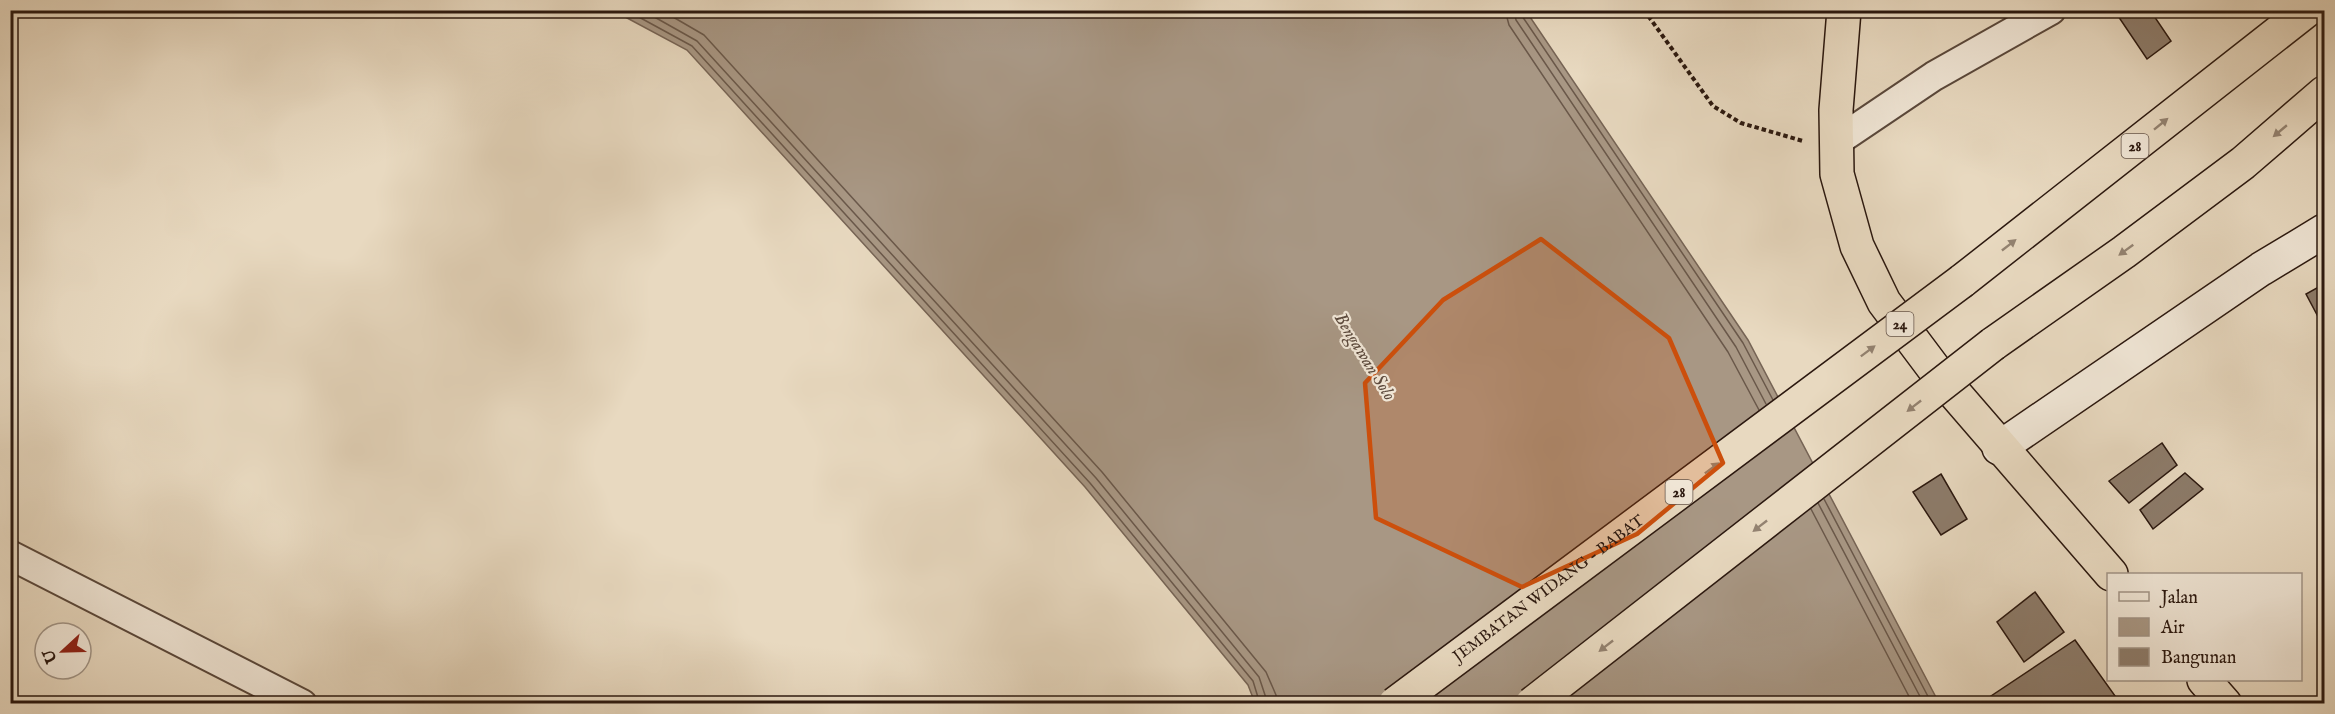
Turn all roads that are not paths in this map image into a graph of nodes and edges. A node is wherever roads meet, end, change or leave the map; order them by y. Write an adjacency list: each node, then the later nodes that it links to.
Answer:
1 (1844, 10): 5 (highway, 24)
2 (2051, 10): 5 (street)
3 (2307, 10): 12 (highway, JEMBATAN WIDANG - BABAT / 28, one-way to 3, bridge)
4 (2325, 93): 13 (highway, one-way to 13, bridge)
5 (1823, 142): 7 (highway, 24)
6 (2325, 231): 7 (street)
7 (2000, 448): 9 (highway, 24)
8 (10, 555): 11 (street)
9 (2110, 573)
10 (2205, 681): 14 (highway)
11 (302, 704)
12 (1395, 704)
13 (1532, 704)
14 (2225, 704)

